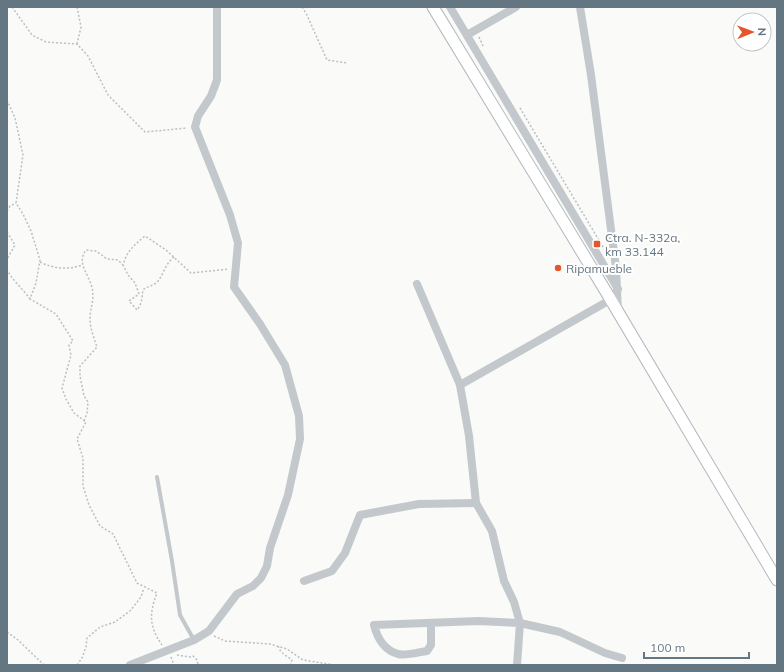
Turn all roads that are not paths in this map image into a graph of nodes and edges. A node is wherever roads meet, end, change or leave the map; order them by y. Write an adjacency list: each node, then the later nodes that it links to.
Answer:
1 (217, 7): 20 (street)
2 (433, 7): 11 (main road)
3 (450, 7): 6 (street)
4 (516, 7): 6 (street)
5 (580, 7): 7 (street)
6 (467, 35): 8 (street)
7 (613, 246): 8 (street); 10 (street)
8 (598, 254): 10 (street)
9 (417, 284): 13 (street)
10 (618, 289): 12 (street)
11 (610, 300): 12 (main road); 13 (street)
12 (618, 314): 16 (main road)
13 (460, 385): 15 (street)
14 (157, 477): 20 (lane)
15 (476, 502): 17 (street); 19 (street)
16 (777, 580)
17 (304, 581)
18 (431, 623): 18 (street); 19 (street)
19 (520, 623): 21 (street); 23 (street)
20 (194, 640): 22 (street)
21 (622, 658)
22 (130, 665)
23 (518, 665)

